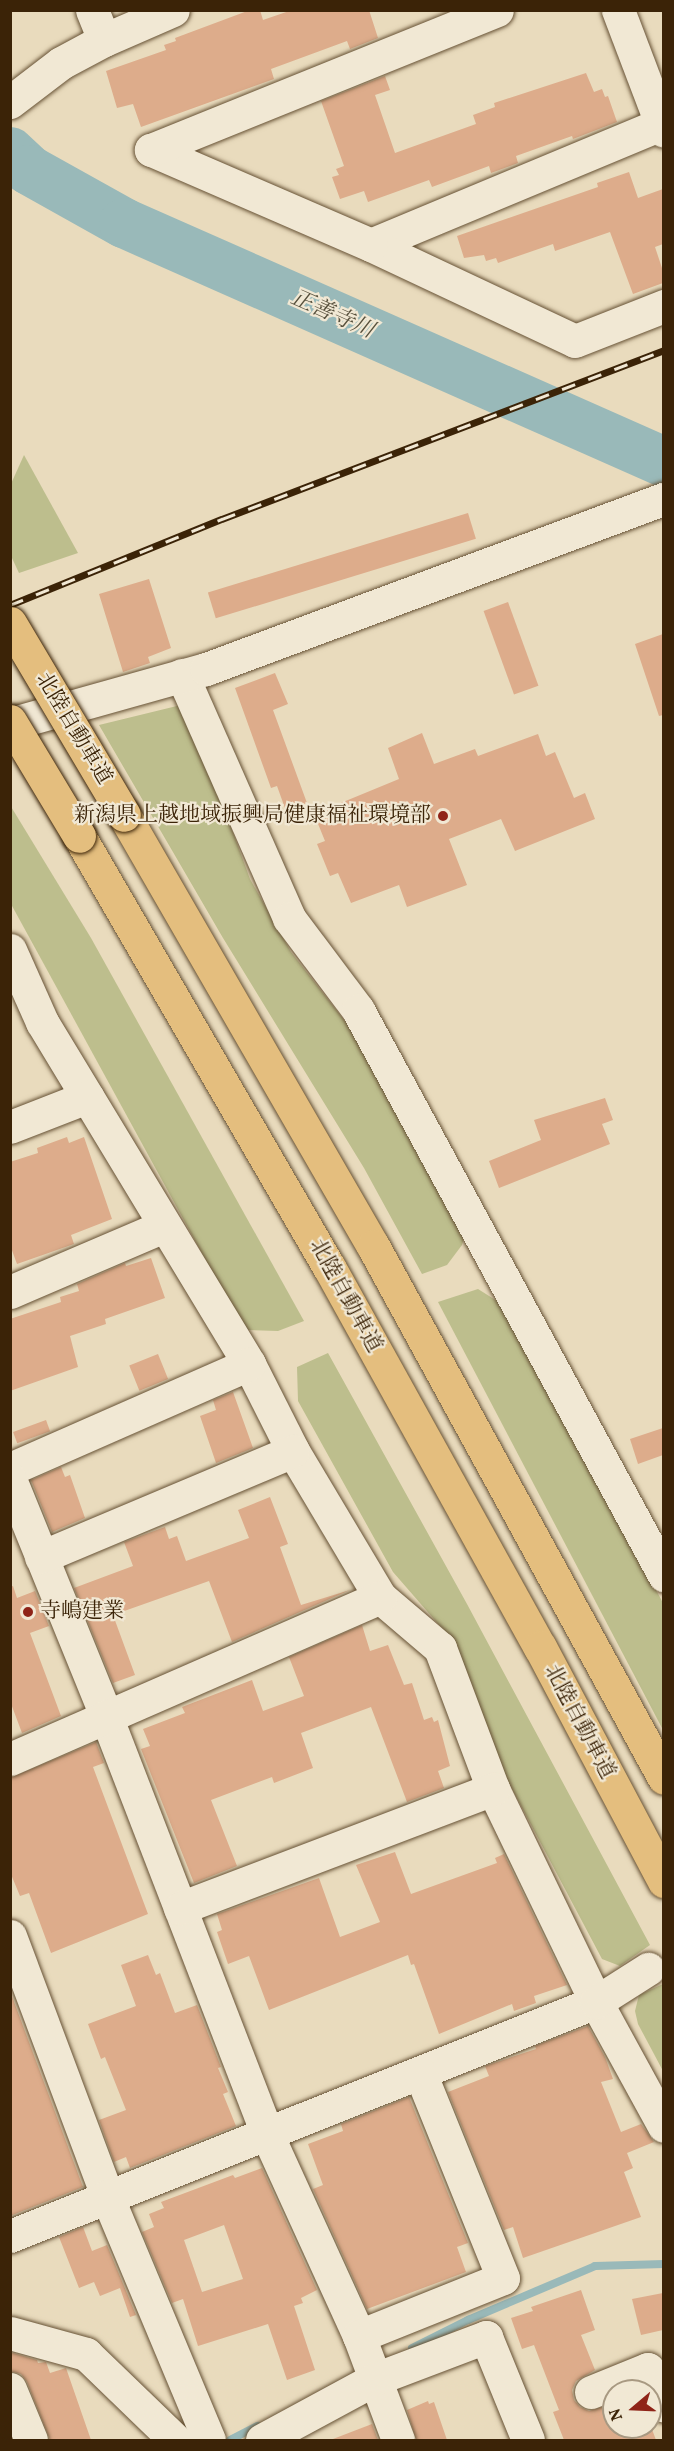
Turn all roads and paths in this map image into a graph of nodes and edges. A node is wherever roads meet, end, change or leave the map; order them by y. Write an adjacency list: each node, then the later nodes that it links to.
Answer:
1 (173, 10): 4 (street)
2 (497, 10): 7 (street)
3 (618, 10): 6 (street)
4 (98, 25): 5 (street)
5 (10, 102)
6 (662, 127): 7 (street)
7 (371, 245): 8 (street)
8 (663, 306)
9 (663, 499): 11 (street)
10 (10, 623): 27 (highway, 北陸自動車道, bridge)
11 (182, 675): 12 (street); 23 (street)
12 (10, 722): 29 (highway, 北陸自動車道, bridge)
13 (10, 950): 14 (street)
14 (87, 1097): 15 (street); 16 (street)
15 (10, 1127)
16 (164, 1226): 17 (street); 18 (street)
17 (10, 1292)
18 (249, 1364): 19 (street); 20 (street)
19 (293, 1451): 22 (street); 24 (street)
20 (10, 1469)
21 (10, 1479): 22 (street)
22 (41, 1557): 25 (street)
23 (663, 1575)
24 (380, 1597): 25 (street); 28 (street)
25 (106, 1716): 26 (street); 30 (street)
26 (10, 1759)
27 (663, 1778)
28 (493, 1789): 30 (street); 33 (street)
29 (663, 1881)
30 (180, 1908): 36 (street)
31 (10, 1936): 37 (street)
32 (648, 1969): 33 (street)
33 (596, 2002): 34 (street); 35 (street)
34 (420, 2073): 36 (street); 40 (street)
35 (663, 2126)
36 (267, 2134): 37 (street); 40 (street)
37 (107, 2196): 38 (street); 47 (street)
38 (10, 2236)
39 (10, 2333): 46 (street)
40 (359, 2336): 41 (street)
41 (375, 2379): 48 (street); 49 (street); 50 (street)
42 (10, 2389): 45 (street)
43 (591, 2392): 44 (street)
44 (663, 2406)
45 (31, 2440)
46 (175, 2440)
47 (209, 2440)
48 (262, 2440)
49 (398, 2440)
50 (528, 2440)

